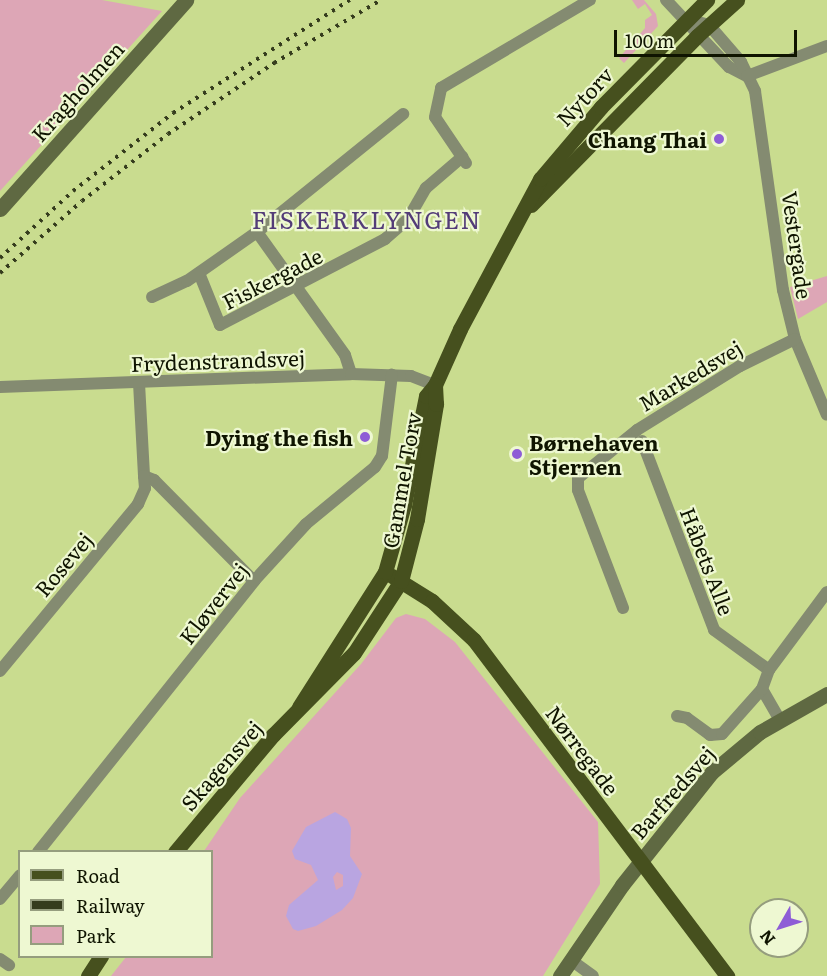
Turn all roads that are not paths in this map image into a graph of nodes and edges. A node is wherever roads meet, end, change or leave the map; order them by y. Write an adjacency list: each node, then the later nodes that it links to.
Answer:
1 (186, 0): 12 (street, Kragholmen)
2 (591, 0): 15 (street, Fiskergade)
3 (666, 0): 6 (street)
4 (707, 0): 6 (main road, Nytorv)
5 (737, 0): 7 (main road, Nytorv)
6 (687, 19): 7 (street); 11 (main road, Nytorv)
7 (703, 30): 9 (street); 11 (main road, Nytorv)
8 (827, 46): 9 (street)
9 (747, 76): 17 (street, Vestergade)
10 (403, 114): 13 (street, Fiskergade)
11 (545, 183): 21 (main road, Gammel Torv)
12 (0, 209)
13 (257, 232): 14 (street, Fiskergade); 15 (street)
14 (199, 273): 15 (street, Fiskergade); 16 (street, Fiskergade)
15 (297, 283): 18 (street)
16 (152, 297)
17 (795, 339): 23 (street, Vestergade); 30 (street, Markedsvej)
18 (351, 374): 19 (street, Frydenstrandsvej); 20 (street, Frydenstrandsvej)
19 (392, 375): 21 (street, Frydenstrandsvej); 27 (street, Kløvervej)
20 (139, 382): 22 (street, Frydenstrandsvej); 25 (street, Rosevej)
21 (435, 385): 26 (main road, Gammel Torv); 28 (main road, Gammel Torv)
22 (0, 387)
23 (827, 415)
24 (642, 441): 31 (street, Håbets Alle)
25 (144, 476): 27 (street); 32 (street, Rosevej)
26 (385, 572): 28 (main road, Nørregade); 35 (main road, Skagensvej)
27 (254, 581): 38 (street, Kløvervej)
28 (401, 581): 35 (main road, Skagensvej); 40 (main road, Nørregade)
29 (827, 592): 31 (street)
30 (623, 608)
31 (769, 670): 33 (street)
32 (0, 671)
33 (762, 689): 36 (street); 37 (street)
34 (827, 694): 37 (street, Barfredsvej)
35 (299, 706): 39 (main road, Skagensvej)
36 (677, 716)
37 (779, 719): 40 (street, Barfredsvej)
38 (40, 850)
39 (177, 850)
40 (640, 861): 44 (street, Barfredsvej); 48 (main road, Nørregade)
41 (18, 877): 42 (street)
42 (0, 899)
43 (100, 958): 45 (main road)
44 (571, 960): 46 (street, Barfredsvej); 47 (street)
45 (88, 976)
46 (560, 976)
47 (593, 976)
48 (726, 976)

